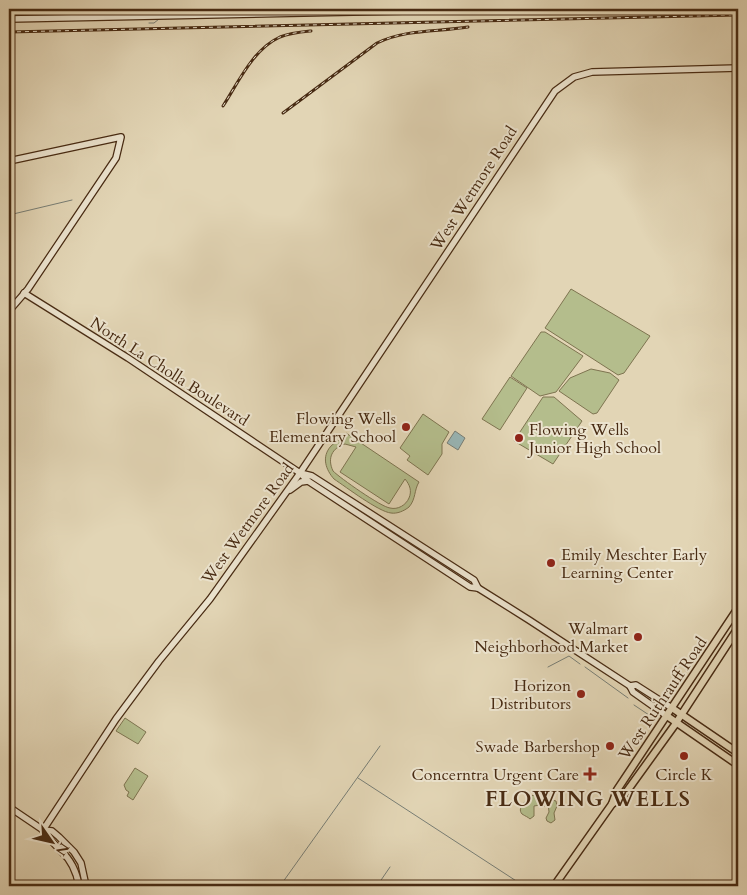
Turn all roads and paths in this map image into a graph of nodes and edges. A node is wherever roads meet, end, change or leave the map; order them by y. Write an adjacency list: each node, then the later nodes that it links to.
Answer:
1 (502, 9): 2 (street)
2 (9, 19)
3 (738, 68): 9 (street, West Wetmore Road)
4 (9, 162): 5 (street)
5 (32, 283): 6 (street); 7 (street)
6 (24, 294): 7 (street, North La Cholla Boulevard); 8 (street)
7 (35, 300): 9 (street, North La Cholla Boulevard)
8 (9, 311)
9 (300, 472): 10 (street, North La Cholla Boulevard); 11 (street, West Wetmore Road); 12 (street, North La Cholla Boulevard)
10 (308, 481): 11 (street); 12 (street, North La Cholla Boulevard)
11 (286, 492): 24 (street, West Wetmore Road)
12 (478, 588): 15 (street, North La Cholla Boulevard)
13 (738, 608): 16 (main road, West Ruthrauff Road)
14 (738, 628): 17 (main road, West Ruthrauff Road)
15 (630, 686): 16 (street, North La Cholla Boulevard); 18 (street, North La Cholla Boulevard)
16 (672, 708): 17 (main road, North La Cholla Boulevard); 18 (main road, West Ruthrauff Road)
17 (682, 714): 19 (main road, West Ruthrauff Road); 20 (main road, North La Cholla Boulevard)
18 (667, 716): 19 (main road, North La Cholla Boulevard); 22 (main road, West Ruthrauff Road)
19 (676, 723): 21 (main road, North La Cholla Boulevard); 22 (main road, West Ruthrauff Road)
20 (738, 752)
21 (738, 764)
22 (612, 804): 27 (main road, West Ruthrauff Road)
23 (9, 807): 24 (street)
24 (43, 830): 25 (street); 26 (street)
25 (79, 886)
26 (86, 886)
27 (554, 886)

